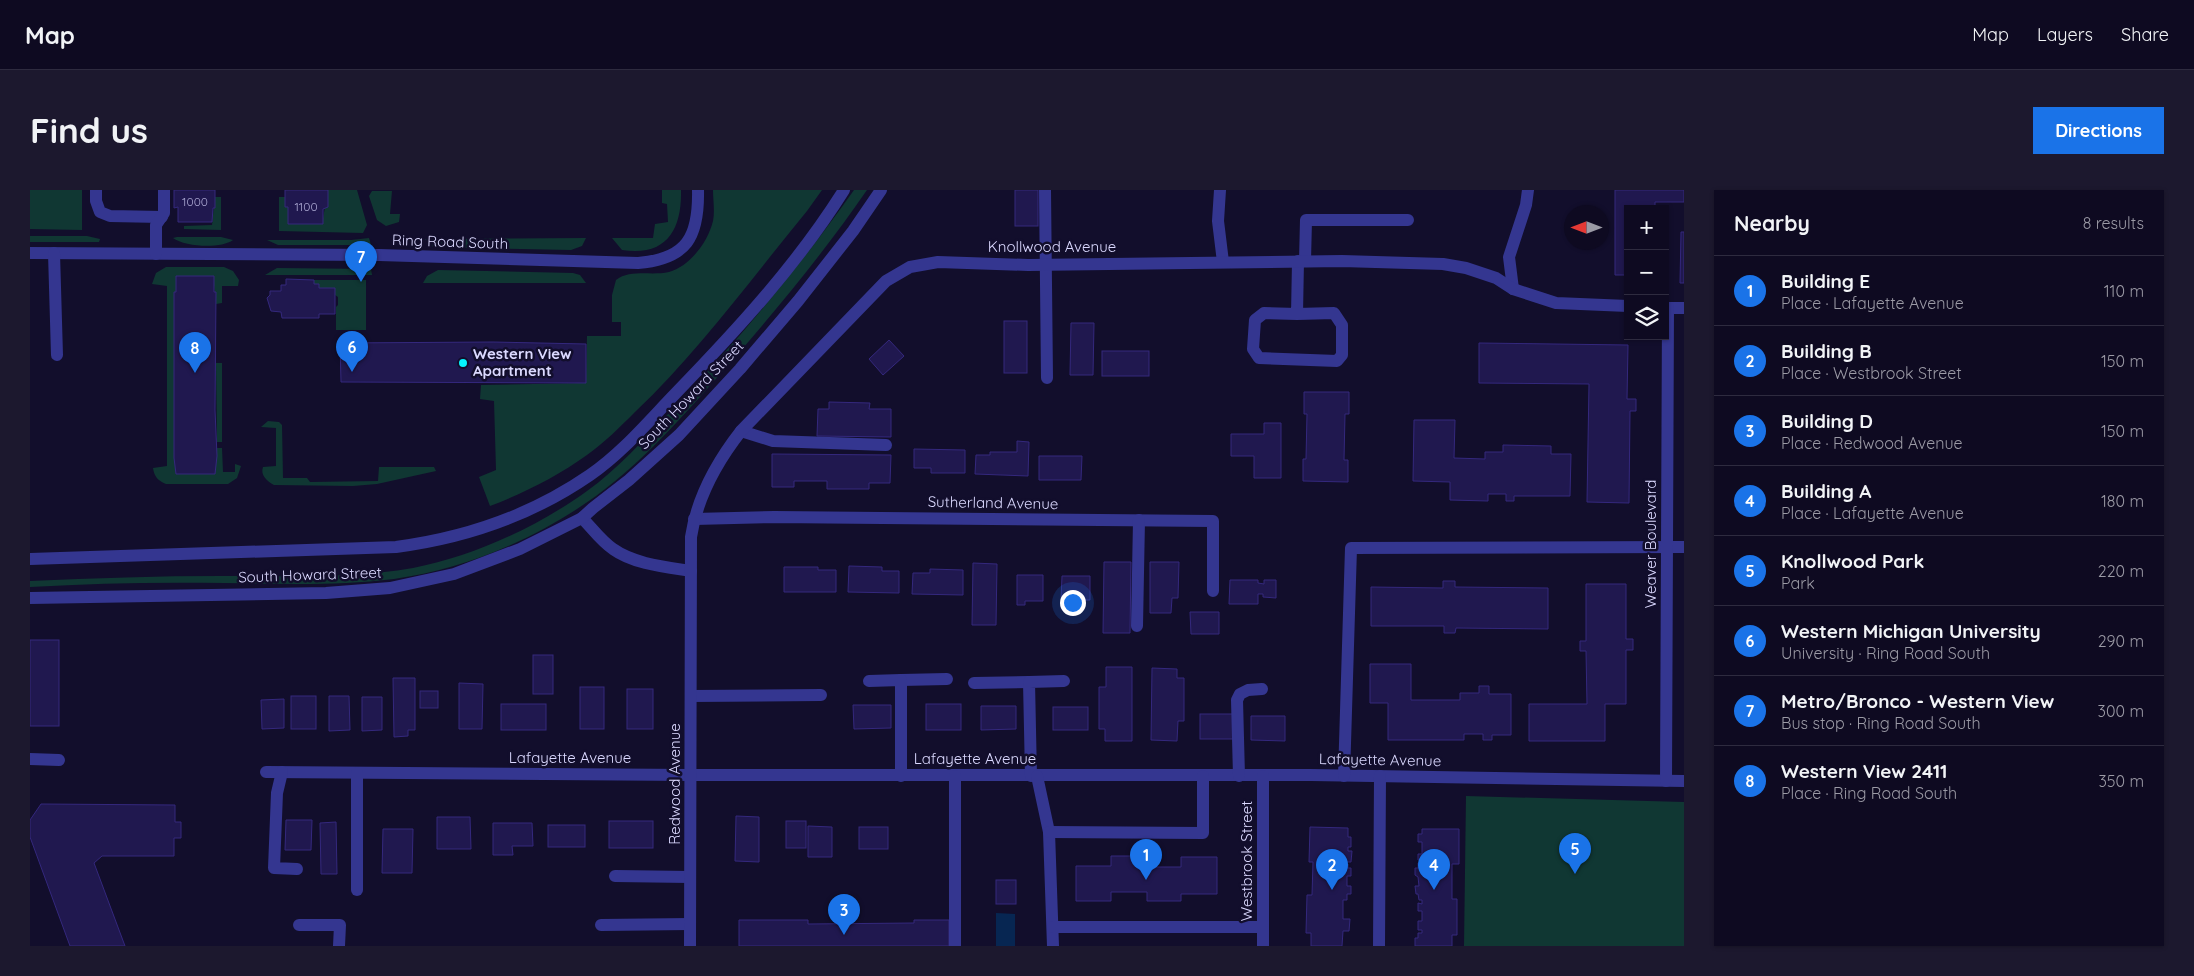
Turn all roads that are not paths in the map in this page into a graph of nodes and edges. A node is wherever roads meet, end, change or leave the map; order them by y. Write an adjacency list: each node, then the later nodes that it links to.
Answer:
1 (96, 190): 9 (street)
2 (164, 190): 9 (street)
3 (698, 190): 13 (street, Ring Road South)
4 (844, 190): 32 (street, South Howard Street)
5 (881, 190): 27 (street, South Howard Street)
6 (1045, 190): 16 (street)
7 (1220, 190): 15 (street)
8 (1528, 190): 17 (street)
9 (162, 217): 13 (street)
10 (1408, 220): 14 (street)
11 (30, 253): 12 (street, Ring Road South)
12 (54, 253): 13 (street, Ring Road South); 23 (street)
13 (156, 254)
14 (1302, 261): 15 (street, Knollwood Avenue); 17 (street, Knollwood Avenue); 21 (street)
15 (1223, 262): 16 (street, Knollwood Avenue)
16 (1046, 264): 24 (street); 25 (street, Knollwood Avenue)
17 (1513, 289): 18 (street, Knollwood Avenue)
18 (1624, 306)
19 (1669, 308): 20 (street)
20 (1684, 308)
21 (1297, 314): 21 (street)
22 (1666, 340): 30 (street, Weaver Boulevard)
23 (57, 355)
24 (1047, 378)
25 (741, 431): 26 (street); 28 (street, Knollwood Avenue)
26 (886, 446)
27 (582, 518): 33 (street); 35 (street, South Howard Street)
28 (694, 519): 29 (street, Sutherland Avenue); 33 (street, Knollwood Avenue)
29 (1139, 520): 34 (street, Sutherland Avenue); 37 (street)
30 (1667, 547): 31 (street); 59 (street); 61 (street, Weaver Boulevard)
31 (1684, 547)
32 (30, 560)
33 (691, 570): 36 (street, Knollwood Avenue)
34 (1213, 591)
35 (30, 598)
36 (692, 622): 46 (street, Redwood Avenue)
37 (1137, 626)
38 (869, 680): 39 (street)
39 (901, 680): 40 (street); 53 (street)
40 (947, 680)
41 (1064, 681): 42 (street)
42 (1029, 682): 43 (street); 55 (street)
43 (974, 683)
44 (1262, 689): 57 (street)
45 (821, 695): 46 (street)
46 (691, 696): 52 (street, Redwood Avenue)
47 (30, 760): 48 (street)
48 (60, 760)
49 (266, 772): 50 (street, Lafayette Avenue)
50 (282, 772): 51 (street, Lafayette Avenue); 64 (street)
51 (357, 772): 52 (street, Lafayette Avenue); 67 (street)
52 (691, 775): 53 (street, Lafayette Avenue); 66 (street, Redwood Avenue)
53 (901, 776): 54 (street, Lafayette Avenue)
54 (955, 776): 55 (street, Lafayette Avenue); 75 (street)
55 (1034, 776): 56 (street, Lafayette Avenue); 63 (street)
56 (1203, 776): 57 (street, Lafayette Avenue); 63 (street)
57 (1239, 776): 58 (street, Lafayette Avenue)
58 (1263, 776): 59 (street, Lafayette Avenue); 71 (street, Westbrook Street)
59 (1344, 776): 60 (street, Lafayette Avenue)
60 (1380, 776): 61 (street, Lafayette Avenue); 78 (street)
61 (1666, 781): 62 (street, Lafayette Avenue)
62 (1684, 782)
63 (1050, 832): 72 (street)
64 (297, 869)
65 (615, 876): 66 (street)
66 (690, 877): 68 (street, Redwood Avenue)
67 (357, 890)
68 (690, 924): 70 (street); 73 (street, Redwood Avenue)
69 (299, 925): 74 (street)
70 (601, 925)
71 (1263, 927): 72 (street); 77 (street, Westbrook Street)
72 (1054, 928): 76 (street)
73 (691, 945)
74 (339, 946)
75 (955, 946)
76 (1054, 946)
77 (1263, 946)
78 (1379, 946)

